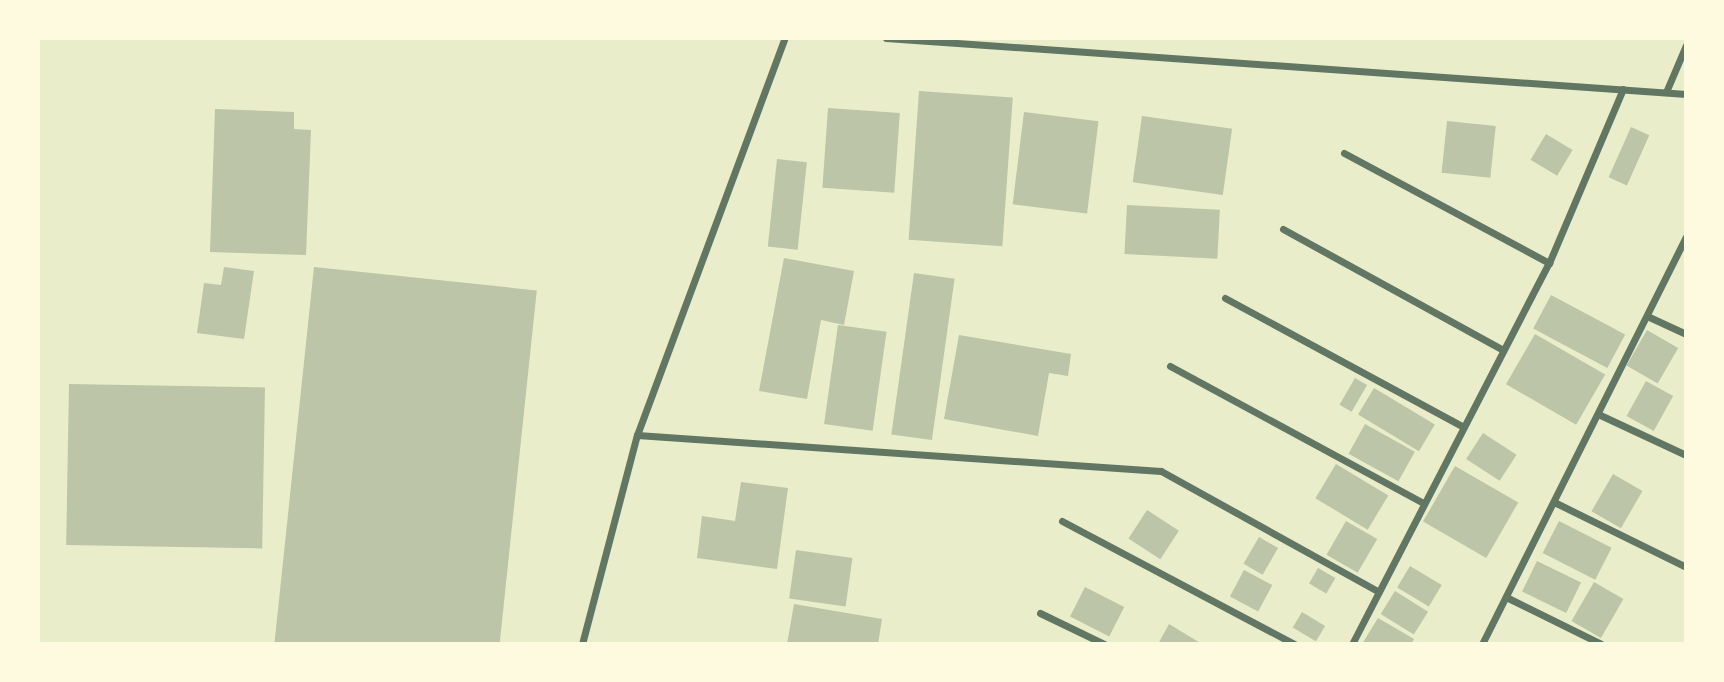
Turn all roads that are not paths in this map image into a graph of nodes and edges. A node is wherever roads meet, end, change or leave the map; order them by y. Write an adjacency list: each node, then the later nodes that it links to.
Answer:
1 (785, 38): 18 (street)
2 (886, 38): 4 (street)
3 (1685, 46): 5 (street)
4 (1623, 89): 5 (street); 10 (street)
5 (1666, 92): 6 (street)
6 (1685, 94)
7 (1344, 153): 10 (street)
8 (1283, 229): 14 (street)
9 (1685, 237): 12 (street)
10 (1549, 263): 14 (street)
11 (1225, 298): 17 (street)
12 (1647, 316): 13 (street); 16 (street)
13 (1685, 334)
14 (1503, 350): 17 (street)
15 (1170, 366): 21 (street)
16 (1598, 414): 19 (street); 20 (street)
17 (1462, 426): 21 (street)
18 (637, 435): 24 (street); 27 (street)
19 (1685, 455)
20 (1554, 502): 23 (street); 25 (street)
21 (1423, 503): 24 (street)
22 (1062, 521): 29 (street)
23 (1685, 567)
24 (1379, 592): 30 (street)
25 (1506, 597): 31 (street); 32 (street)
26 (1040, 613): 28 (street)
27 (582, 643)
28 (1104, 643)
29 (1294, 643)
30 (1352, 643)
31 (1482, 643)
32 (1601, 643)

